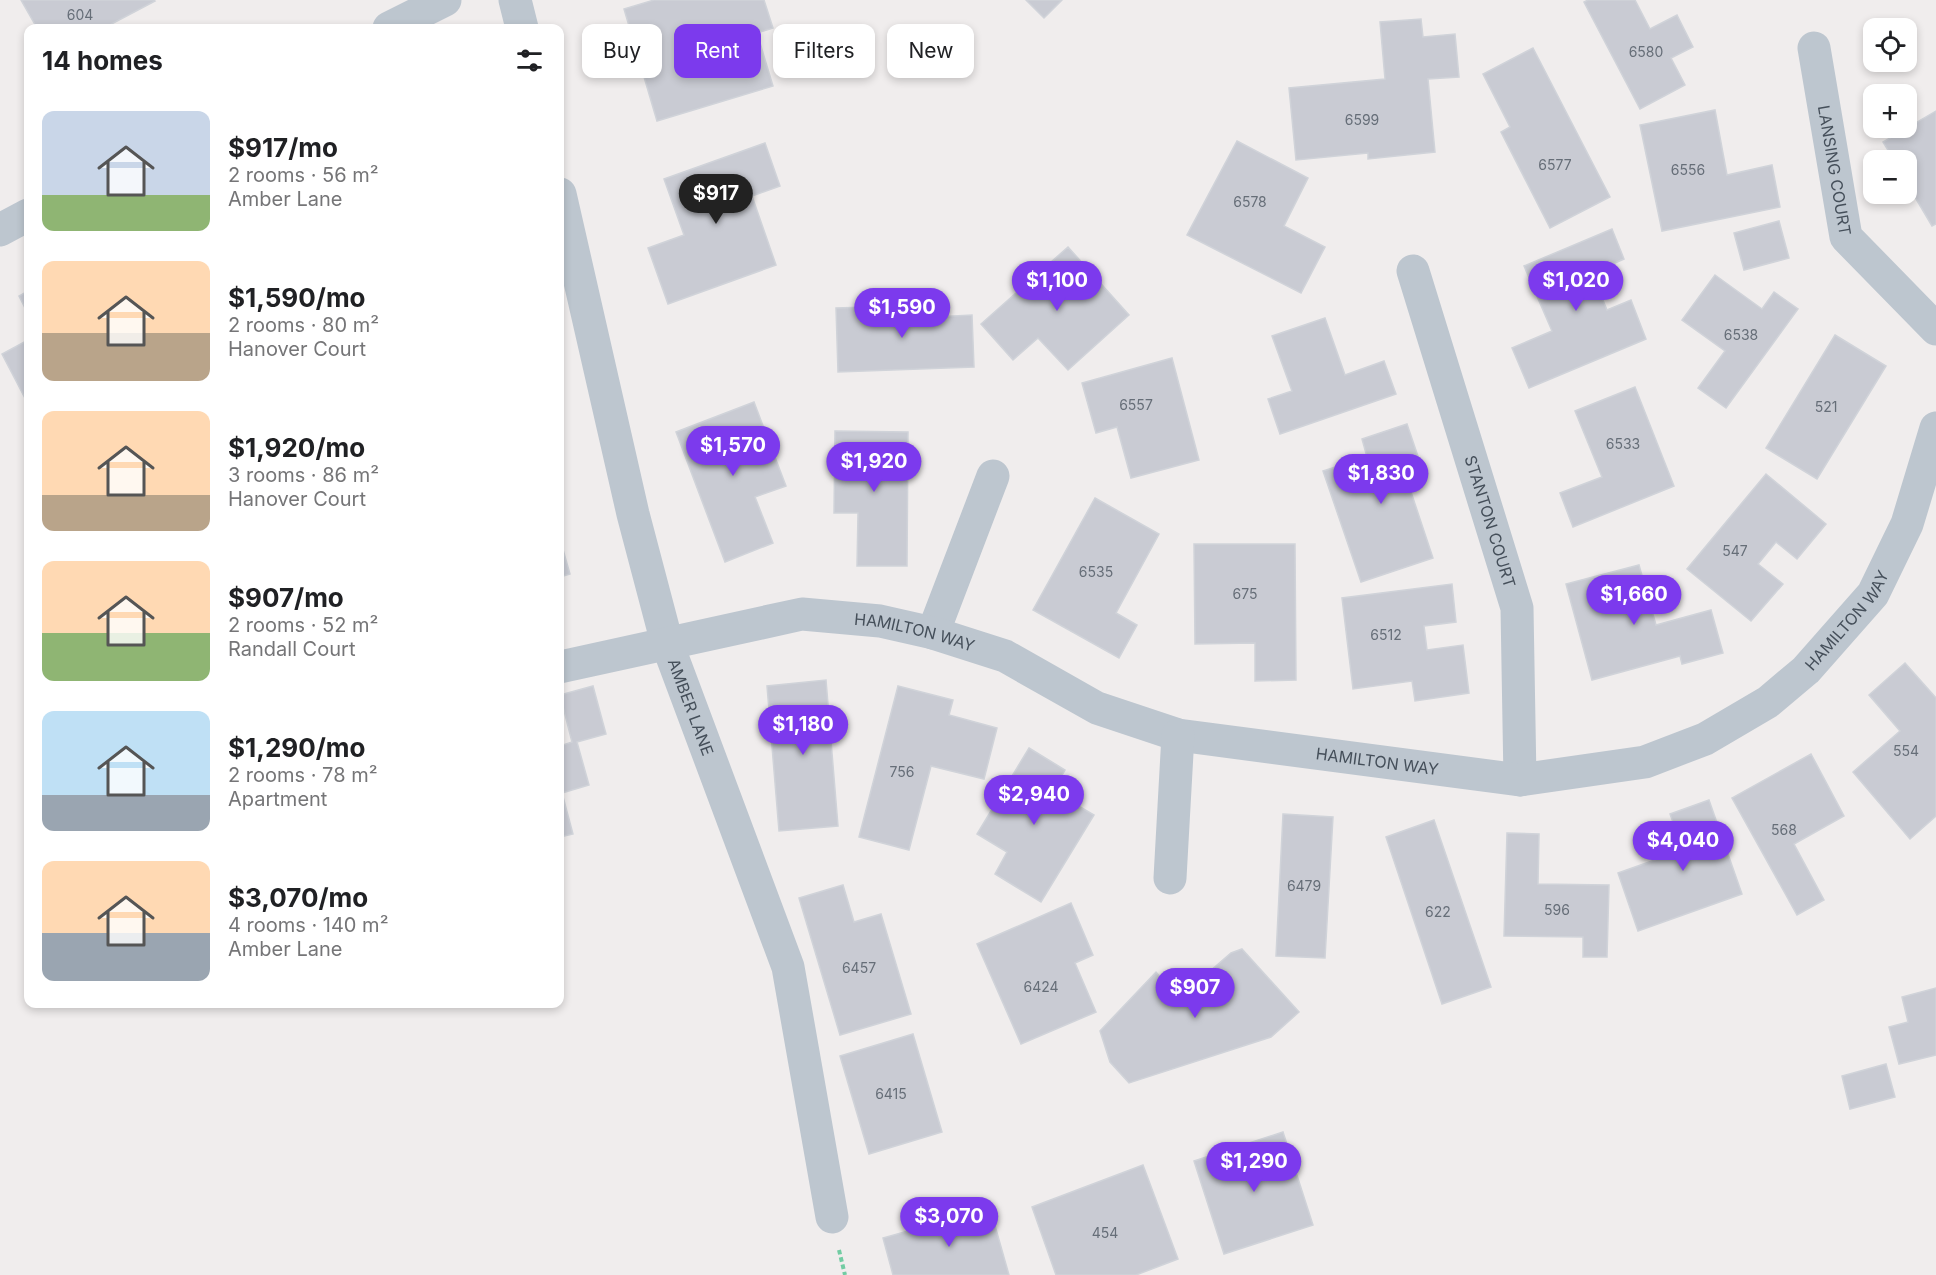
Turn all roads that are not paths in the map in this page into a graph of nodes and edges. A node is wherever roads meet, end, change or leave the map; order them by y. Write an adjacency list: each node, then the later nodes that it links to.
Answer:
1 (445, 0): 3 (street)
2 (515, 0): 4 (street)
3 (397, 24)
4 (521, 24)
5 (1814, 48): 10 (street, LANSING COURT)
6 (564, 212): 14 (street, AMBER LANE)
7 (24, 217): 8 (street)
8 (0, 230)
9 (1413, 271): 17 (street, STANTON COURT)
10 (1936, 329)
11 (1936, 428): 17 (street, HAMILTON WAY)
12 (993, 476): 13 (street)
13 (933, 633): 14 (street, HAMILTON WAY); 16 (street, HAMILTON WAY)
14 (667, 643): 15 (street, HAMILTON WAY); 19 (street, AMBER LANE)
15 (564, 666)
16 (1178, 735): 17 (street, HAMILTON WAY); 18 (street)
17 (1520, 780)
18 (1170, 878)
19 (832, 1217)

